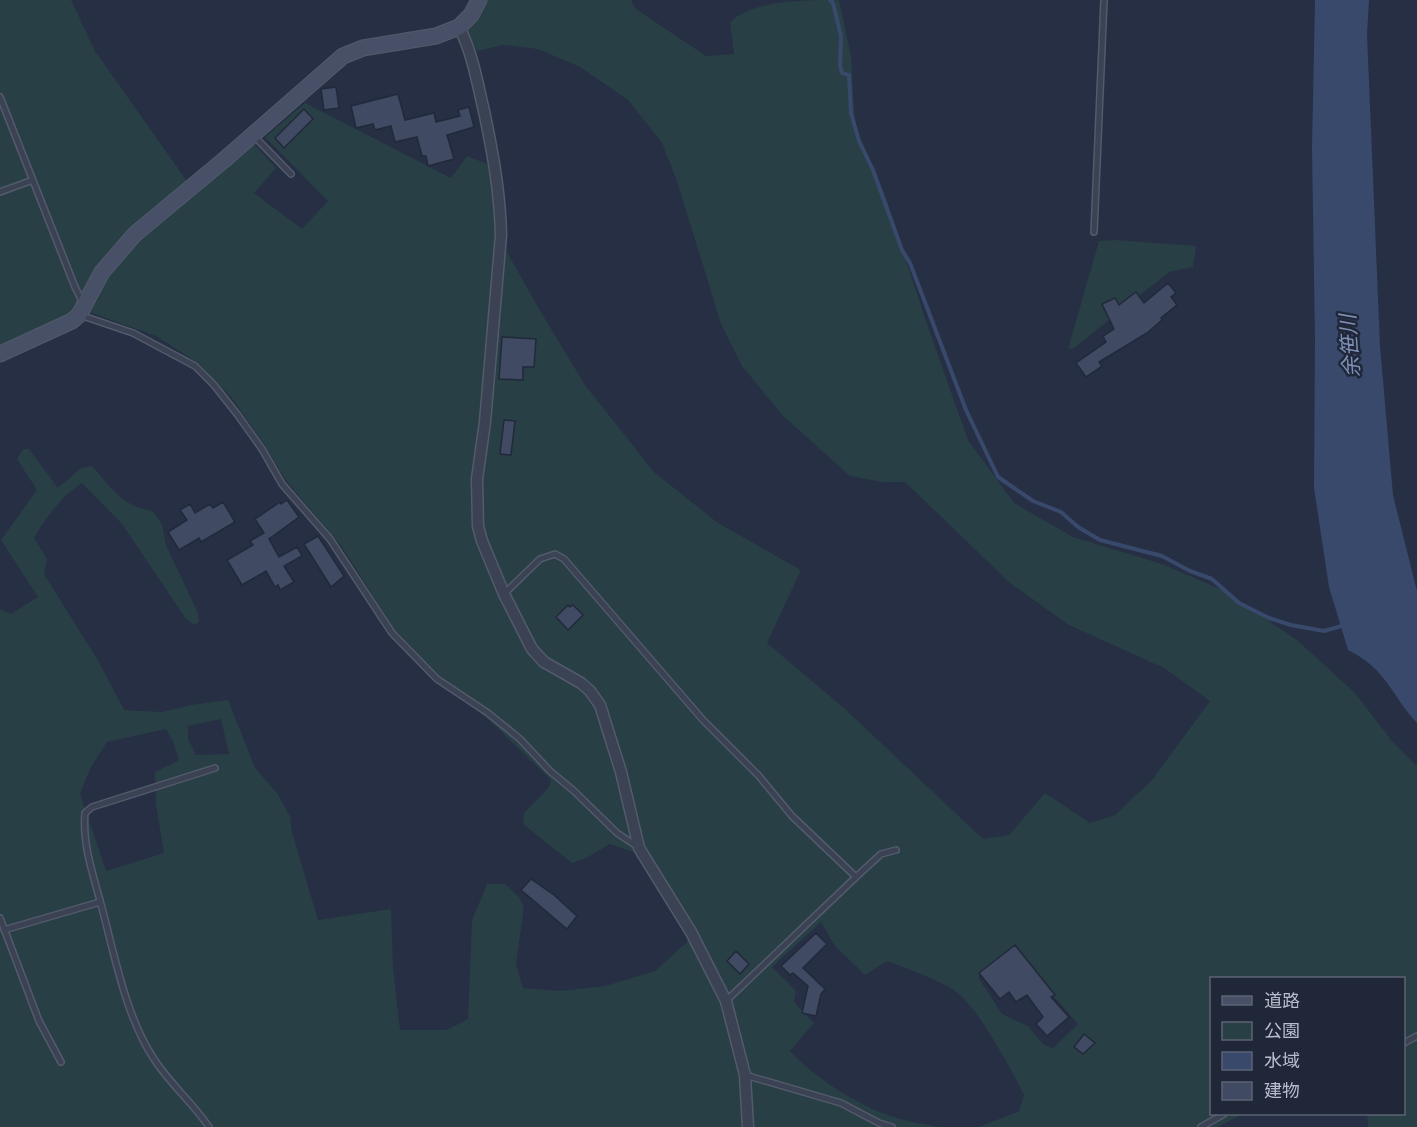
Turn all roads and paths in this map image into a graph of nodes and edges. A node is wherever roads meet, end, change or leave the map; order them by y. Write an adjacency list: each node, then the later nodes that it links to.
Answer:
1 (479, 0): 3 (street)
2 (1104, 0): 9 (lane)
3 (459, 27): 5 (street); 12 (street)
4 (0, 97): 7 (lane)
5 (253, 135): 6 (lane); 10 (street)
6 (291, 174)
7 (33, 180): 8 (lane); 10 (lane)
8 (0, 192)
9 (1094, 232)
10 (82, 310): 11 (street); 14 (lane)
11 (0, 354)
12 (504, 594): 14 (street); 16 (lane)
13 (215, 768): 17 (lane)
14 (639, 848): 20 (street)
15 (896, 850): 16 (lane)
16 (856, 877): 20 (lane)
17 (100, 902): 19 (lane); 24 (lane)
18 (0, 918): 19 (lane)
19 (3, 929): 21 (lane)
20 (726, 1001): 22 (street)
21 (61, 1062)
22 (745, 1075): 25 (street); 26 (lane)
23 (1221, 1115): 27 (lane)
24 (209, 1127)
25 (748, 1127)
26 (892, 1127)
27 (1201, 1127)

